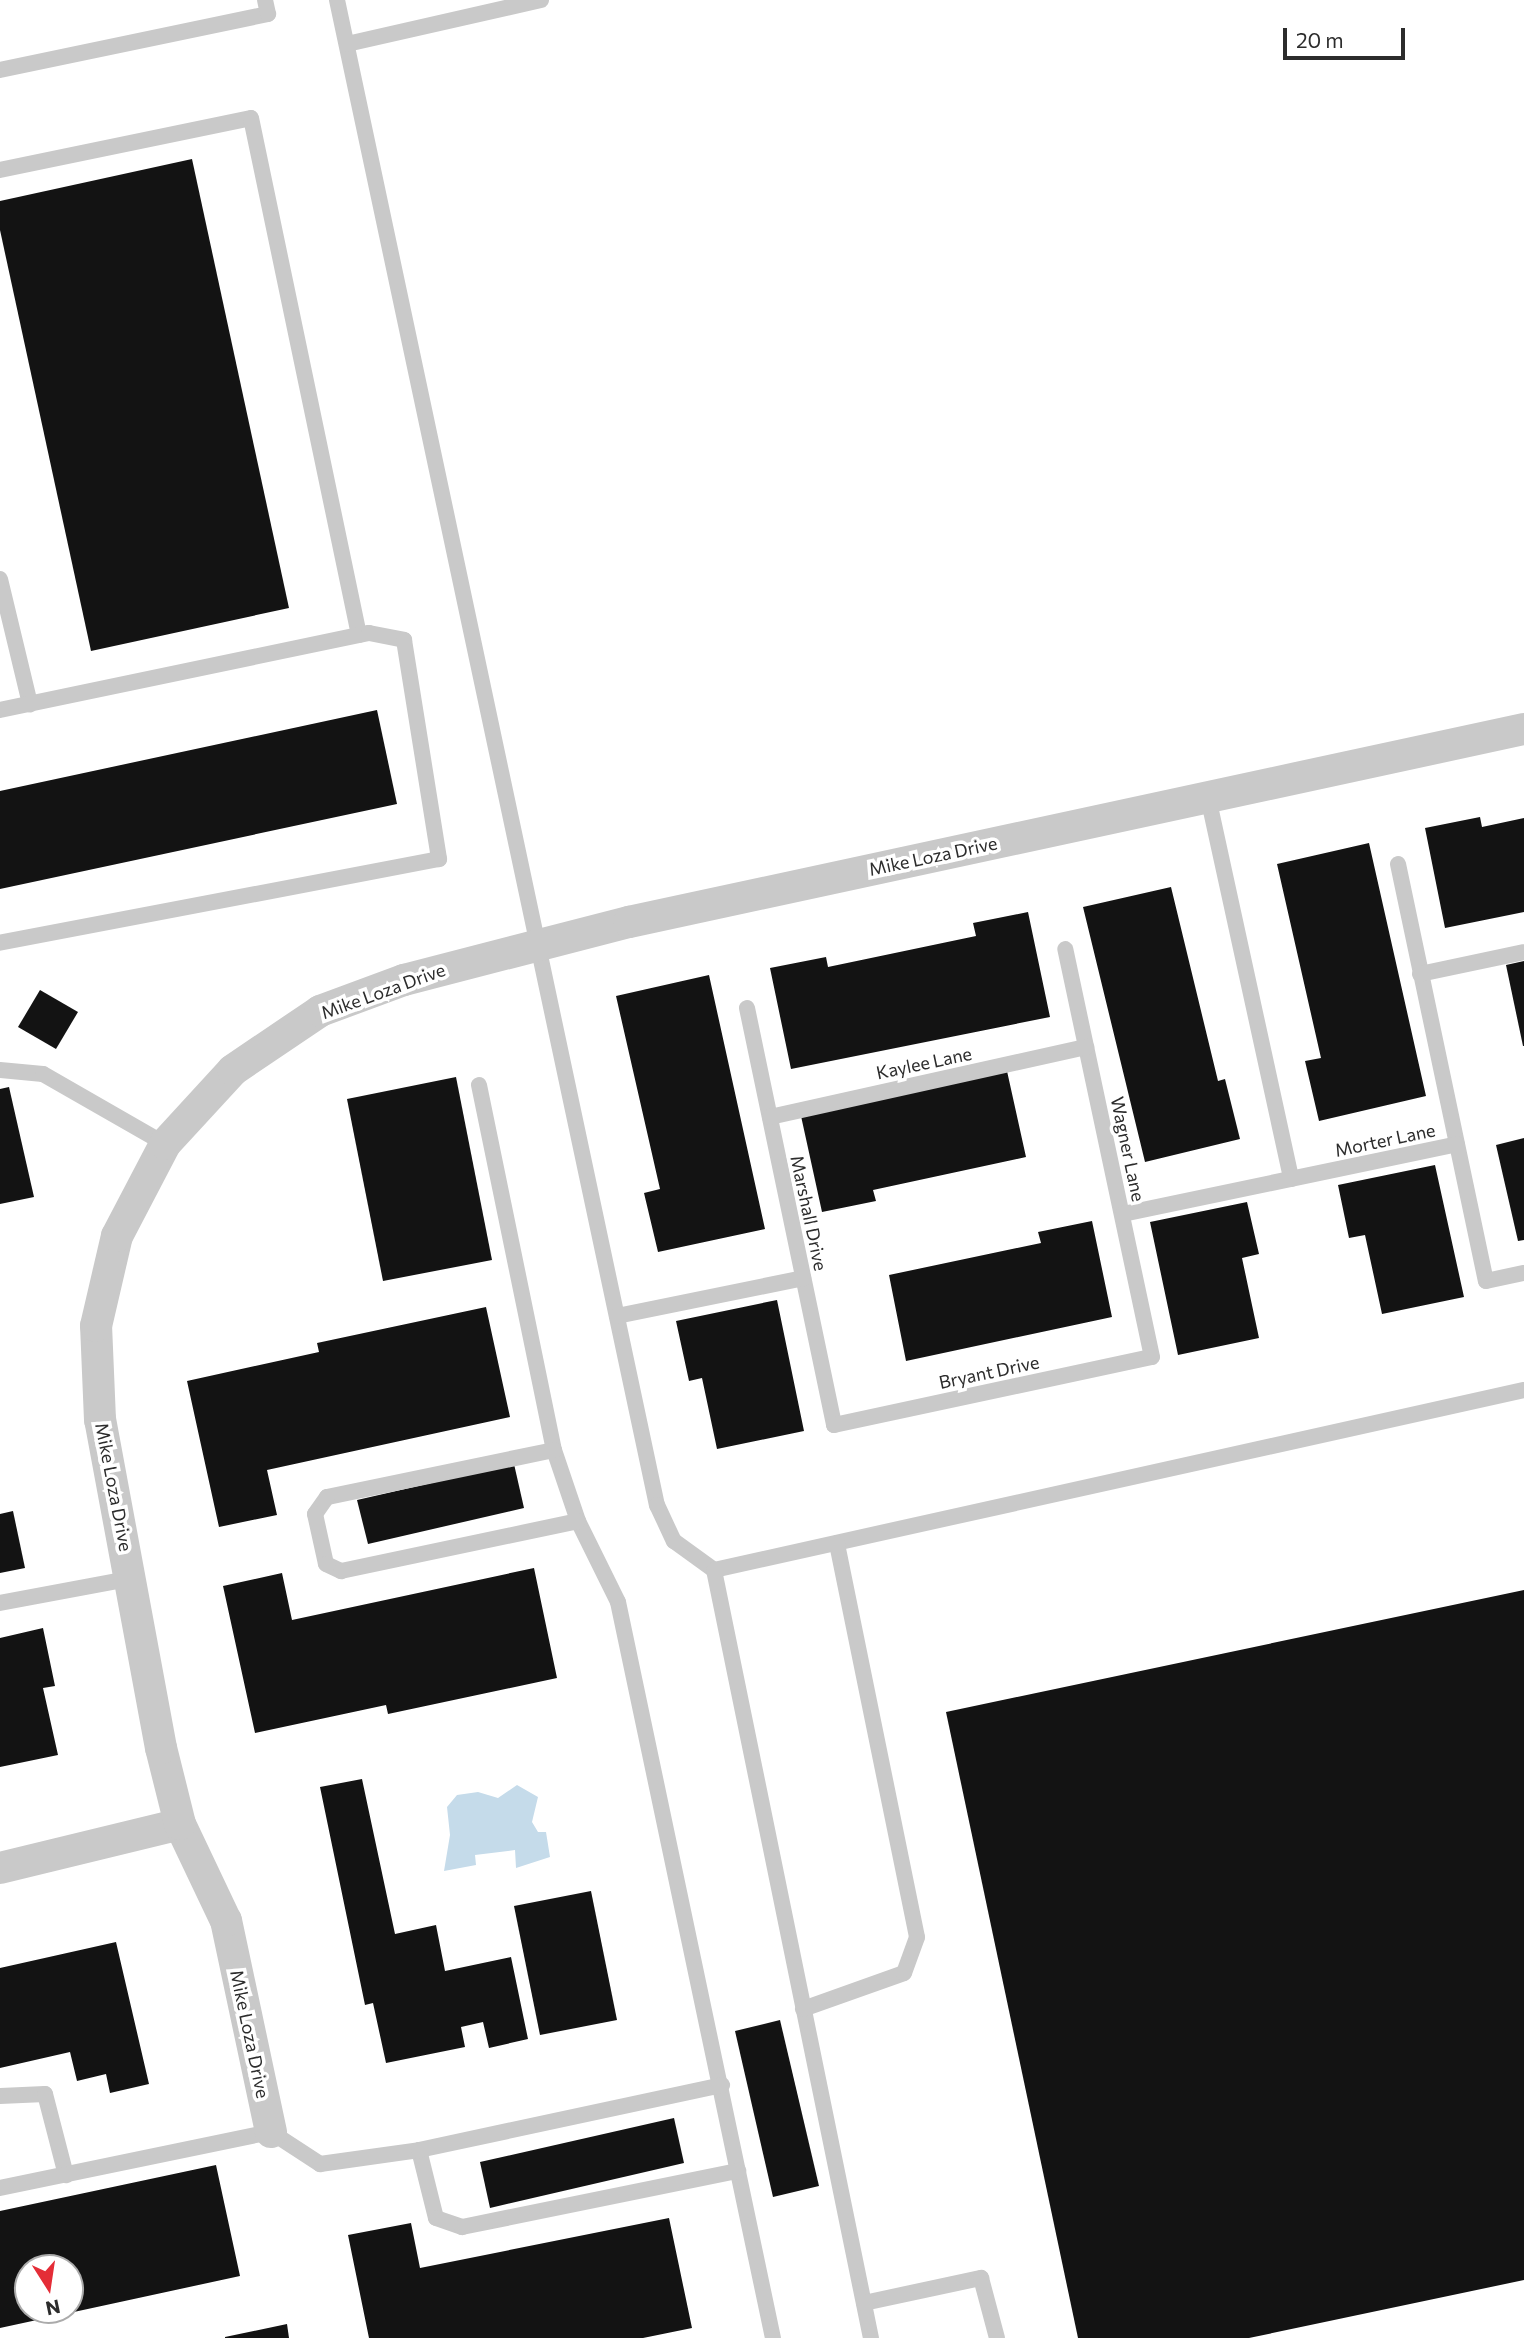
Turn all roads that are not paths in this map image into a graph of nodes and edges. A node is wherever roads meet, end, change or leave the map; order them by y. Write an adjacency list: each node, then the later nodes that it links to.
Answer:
1 (265, 0): 5 (lane)
2 (337, 0): 4 (lane)
3 (541, 0): 4 (lane)
4 (346, 44): 15 (lane)
5 (0, 70)
6 (0, 170): 8 (lane)
7 (0, 579): 9 (lane)
8 (359, 635): 9 (lane); 14 (lane)
9 (30, 704): 10 (lane)
10 (0, 710)
11 (1524, 729): 12 (street, Mike Loza Drive)
12 (1208, 797): 15 (street, Mike Loza Drive); 26 (lane)
13 (1398, 864): 18 (lane, Morter Lane)
14 (0, 943)
15 (540, 947): 24 (street, Mike Loza Drive); 30 (lane)
16 (1065, 949): 20 (lane, Wagner Lane)
17 (1524, 953): 18 (lane)
18 (1420, 974): 25 (lane, Morter Lane)
19 (747, 1008): 23 (lane, Marshall Drive)
20 (1086, 1047): 23 (lane, Kaylee Lane); 27 (lane, Wagner Lane)
21 (0, 1070): 24 (lane)
22 (479, 1085): 34 (lane)
23 (770, 1117): 29 (lane, Marshall Drive)
24 (165, 1144): 38 (street, Mike Loza Drive)
25 (1457, 1144): 26 (lane, Morter Lane); 28 (lane)
26 (1291, 1179): 27 (lane, Morter Lane)
27 (1123, 1214): 31 (lane, Wagner Lane)
28 (1524, 1273)
29 (803, 1278): 30 (lane); 33 (lane, Marshall Drive)
30 (617, 1316): 37 (lane)
31 (1152, 1357): 33 (lane, Bryant Drive)
32 (1524, 1390): 36 (lane)
33 (834, 1425)
34 (554, 1450): 35 (lane); 35 (lane)
35 (578, 1521): 43 (lane)
36 (837, 1543): 37 (lane); 42 (lane)
37 (714, 1570): 42 (lane)
38 (133, 1578): 39 (lane); 40 (street, Mike Loza Drive)
39 (0, 1603)
40 (180, 1824): 41 (street); 45 (street, Mike Loza Drive)
41 (0, 1868)
42 (803, 2009): 50 (lane)
43 (722, 2085): 46 (lane); 47 (lane)
44 (0, 2096): 48 (lane)
45 (271, 2132): 46 (lane); 48 (lane)
46 (419, 2151): 47 (lane)
47 (738, 2171): 51 (lane)
48 (66, 2175): 49 (lane)
49 (0, 2188)
50 (864, 2303): 52 (lane); 53 (lane)
51 (773, 2338)
52 (871, 2338)
53 (997, 2338)

